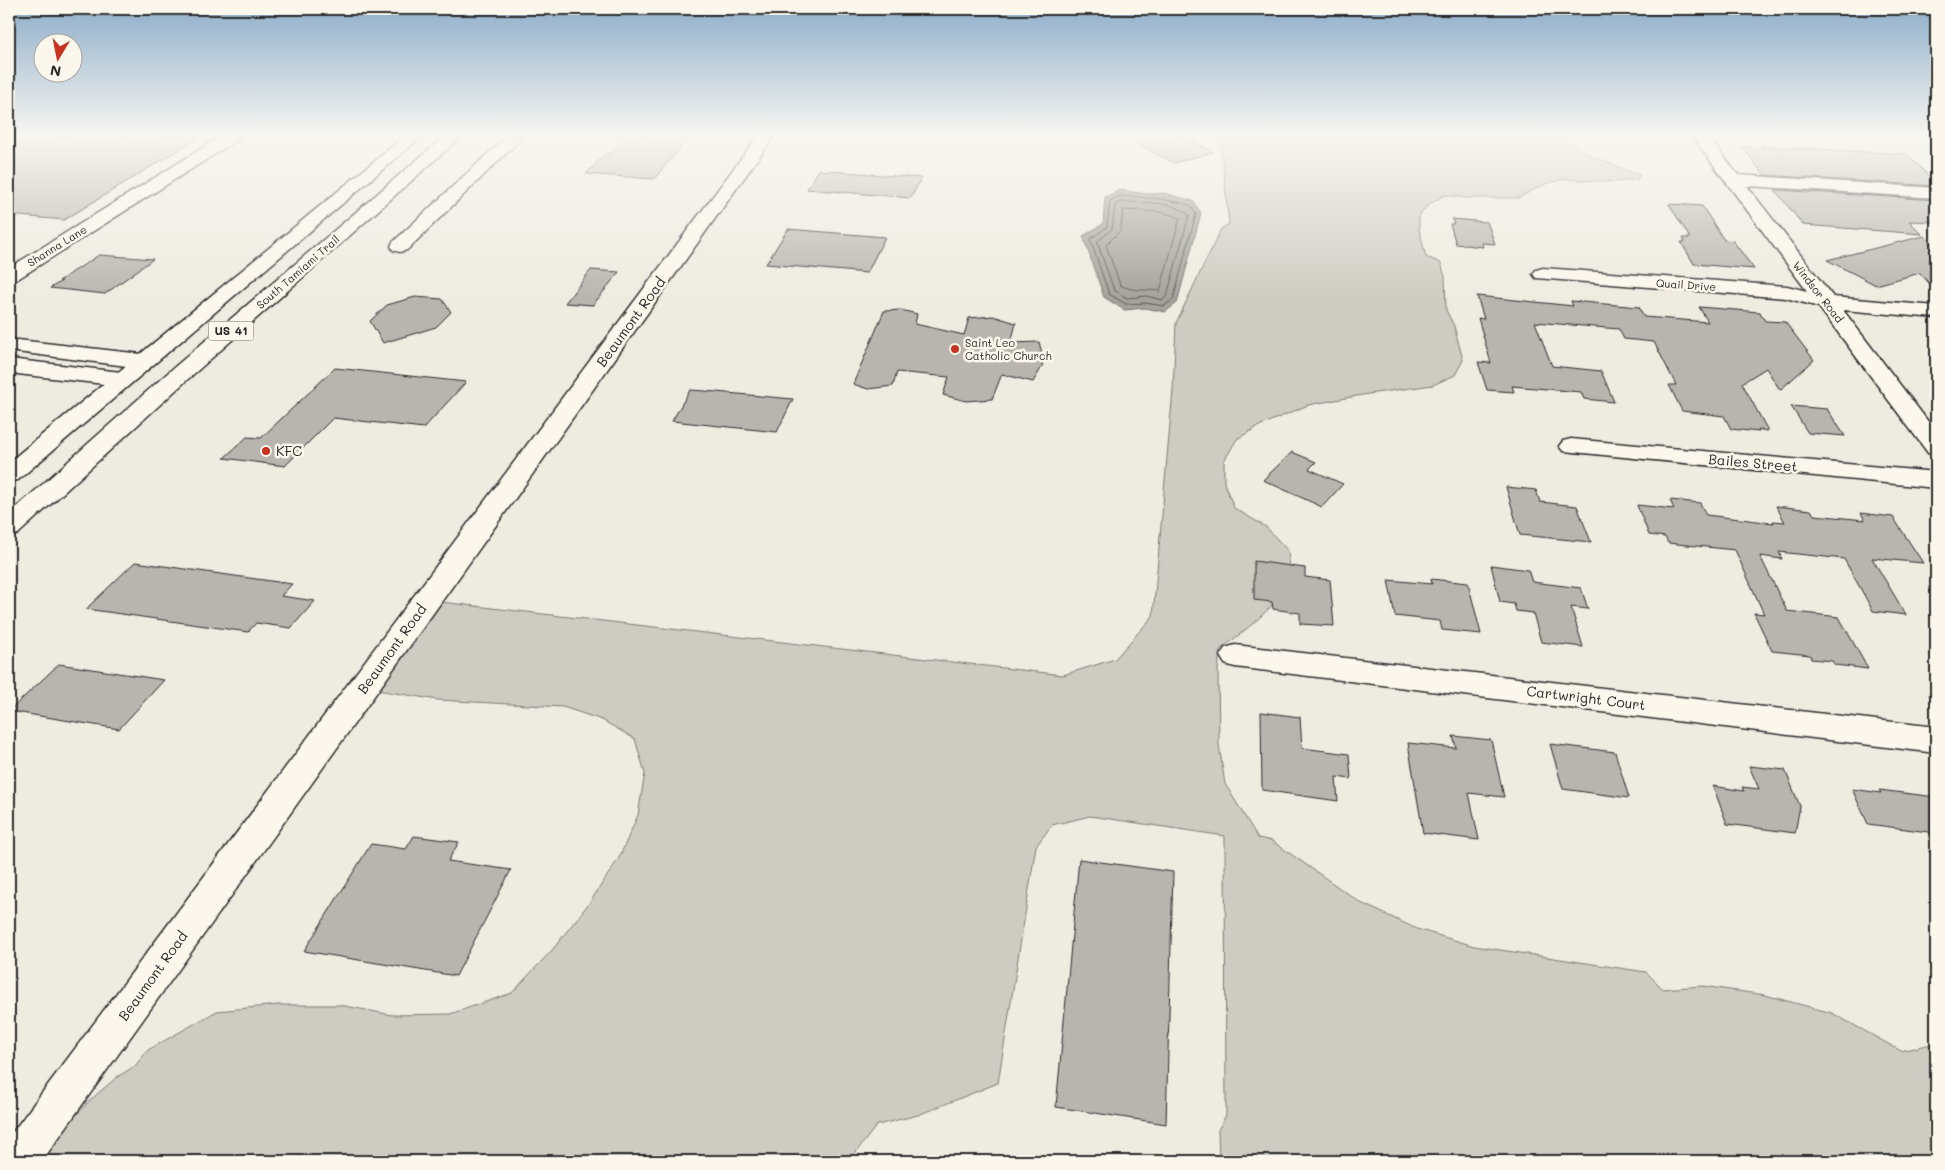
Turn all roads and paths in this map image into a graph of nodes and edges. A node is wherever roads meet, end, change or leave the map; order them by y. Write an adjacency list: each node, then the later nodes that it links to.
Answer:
1 (146, 191): 12 (street, Shanna Lane)
2 (348, 191): 9 (street, US 41)
3 (391, 191): 18 (street, South Tamiami Trail / US 41)
4 (458, 191): 10 (street)
5 (726, 191): 28 (street, Beaumont Road)
6 (1741, 191): 13 (street, Windsor Road)
7 (1899, 191): 8 (street)
8 (1936, 193)
9 (312, 220): 16 (street, US 41); 18 (street)
10 (400, 246)
11 (1543, 274): 13 (street, Quail Drive)
12 (9, 276)
13 (1827, 303): 14 (street, Quail Drive); 21 (street, Windsor Road)
14 (1936, 312)
15 (9, 344): 16 (street)
16 (142, 361): 19 (street, US 41); 24 (street)
17 (9, 366): 19 (street)
18 (179, 376): 25 (street, South Tamiami Trail / US 41)
19 (121, 379): 22 (street, US 41)
20 (1571, 446): 23 (street, Bailes Street)
21 (1936, 448)
22 (9, 474)
23 (1936, 480)
24 (9, 517)
25 (9, 528)
26 (1235, 656): 27 (street, Cartwright Court)
27 (1936, 740)
28 (17, 1161)

